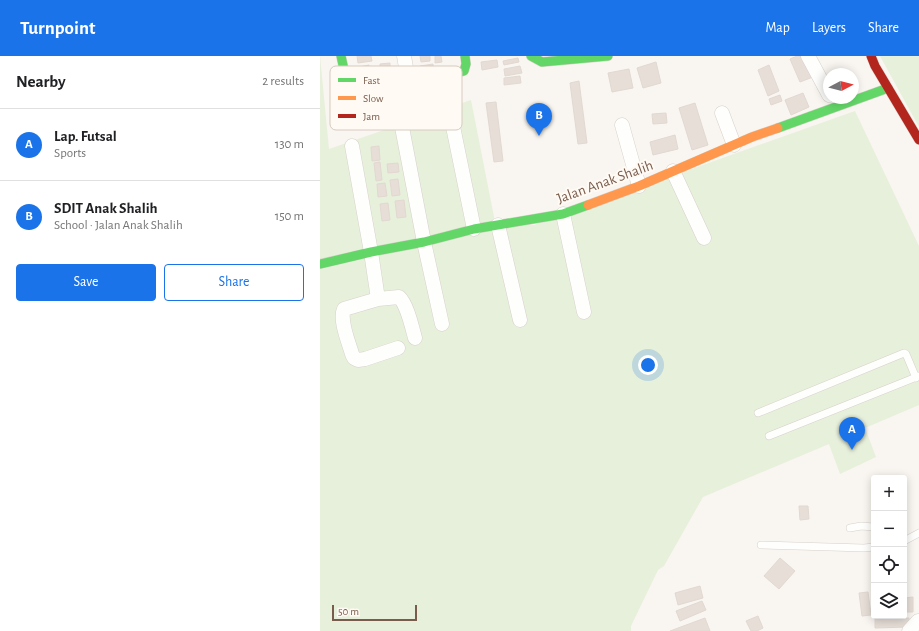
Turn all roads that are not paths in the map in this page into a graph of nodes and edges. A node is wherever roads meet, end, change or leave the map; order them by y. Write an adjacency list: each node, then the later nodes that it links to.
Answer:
1 (341, 56): 9 (street)
2 (404, 56): 10 (street)
3 (465, 56): 11 (street)
4 (531, 56): 8 (street)
5 (608, 56): 8 (street)
6 (808, 56): 12 (street)
7 (871, 56): 13 (street)
8 (557, 58)
9 (343, 66)
10 (406, 66)
11 (462, 72)
12 (823, 85)
13 (888, 88): 14 (street, Jalan Anak Shalih); 20 (street)
14 (859, 94)
15 (823, 104): 21 (street, Jalan Anak Shalih)
16 (722, 113): 21 (street)
17 (622, 125): 24 (street)
18 (402, 130): 29 (street)
19 (454, 130): 27 (street)
20 (919, 140)
21 (734, 145): 23 (street, Jalan Anak Shalih)
22 (352, 146): 30 (street)
23 (673, 171): 24 (street, Jalan Anak Shalih); 28 (street)
24 (639, 186): 25 (street, Jalan Anak Shalih)
25 (563, 214): 26 (street, Jalan Anak Shalih); 33 (street)
26 (498, 224): 27 (street, Jalan Anak Shalih); 34 (street)
27 (474, 229): 29 (street, Jalan Anak Shalih)
28 (704, 238)
29 (424, 242): 30 (street, Jalan Anak Shalih); 35 (street)
30 (371, 252): 31 (street, Jalan Anak Shalih); 32 (street)
31 (320, 264)
32 (378, 299): 36 (street); 37 (street)
33 (584, 312)
34 (520, 320)
35 (442, 324)
36 (415, 338)
37 (398, 348)
38 (918, 377): 39 (lane); 40 (lane)
39 (758, 413)
40 (769, 436)
41 (871, 527): 42 (lane)
42 (850, 528)
43 (919, 533): 44 (lane)
44 (907, 539)
45 (761, 546): 46 (lane)
46 (871, 547)

